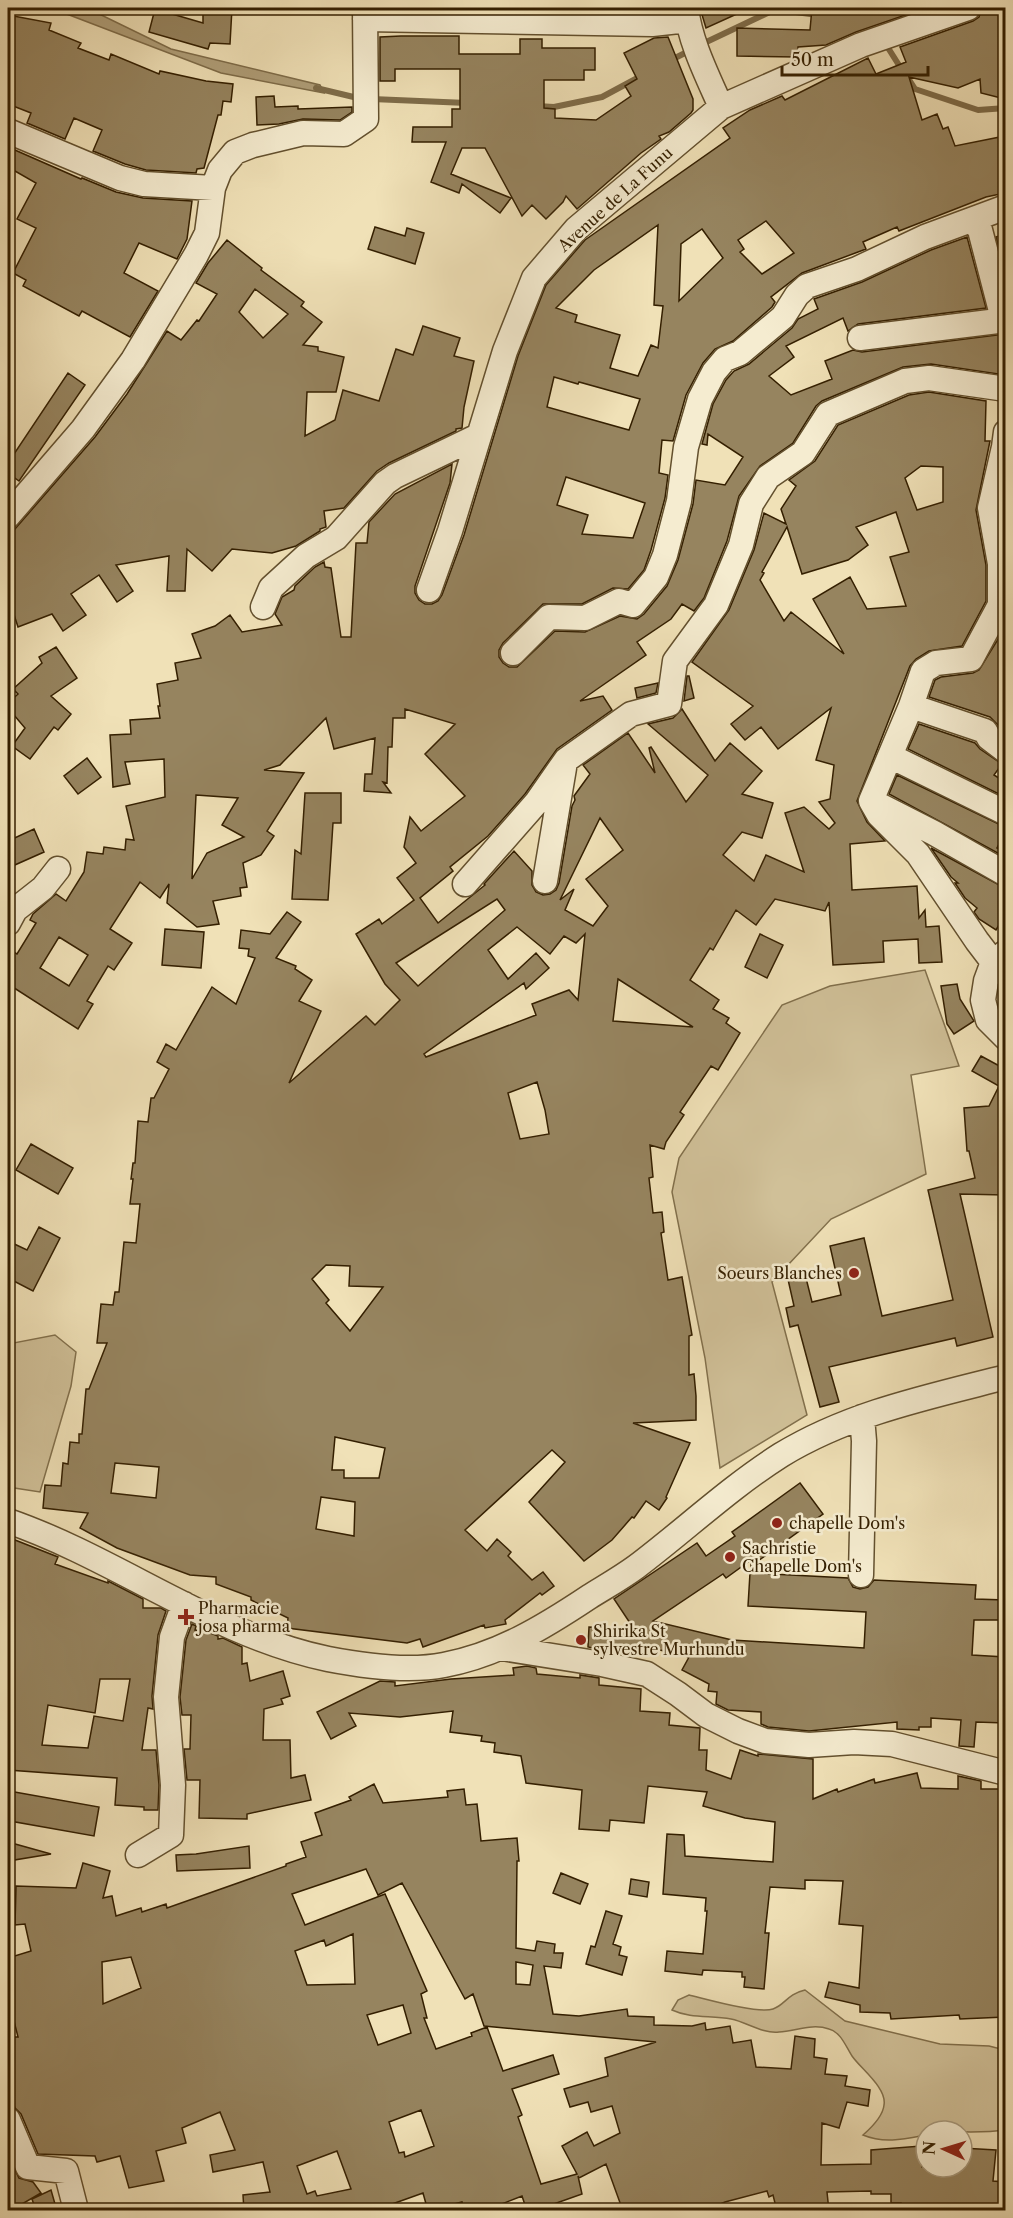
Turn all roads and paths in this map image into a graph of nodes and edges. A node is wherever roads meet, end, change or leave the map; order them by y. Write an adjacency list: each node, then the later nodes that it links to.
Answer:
1 (968, 8): 4 (street, Avenue de La Funu)
2 (365, 13): 3 (street); 6 (street)
3 (692, 31): 4 (street)
4 (721, 107): 13 (street, Avenue de La Funu)
5 (8, 131): 6 (street)
6 (213, 188): 15 (street)
7 (1005, 207): 8 (street)
8 (973, 220): 9 (street); 19 (street)
9 (1005, 320): 10 (street)
10 (860, 338)
11 (1005, 389): 23 (street)
12 (1005, 432): 14 (street)
13 (478, 436): 16 (street, Avenue de La Funu); 17 (street)
14 (998, 508): 18 (street)
15 (10, 509)
16 (429, 590)
17 (263, 607)
18 (1003, 608): 20 (street)
19 (513, 653)
20 (911, 706): 21 (street); 22 (street)
21 (1005, 751)
22 (890, 756): 24 (street); 25 (street)
23 (566, 760): 28 (street); 29 (street)
24 (871, 801): 27 (street); 31 (street)
25 (1005, 813)
26 (58, 869): 30 (street)
27 (1005, 874)
28 (545, 881)
29 (465, 884)
30 (8, 923)
31 (999, 957): 32 (street)
32 (1005, 1038)
33 (1005, 1377): 34 (street)
34 (862, 1417): 36 (street); 38 (street)
35 (8, 1521): 37 (street)
36 (861, 1575)
37 (184, 1604): 38 (street); 40 (street)
38 (502, 1648): 39 (street)
39 (1005, 1773)
40 (138, 1855)
41 (8, 2120): 42 (street)
42 (76, 2211)

